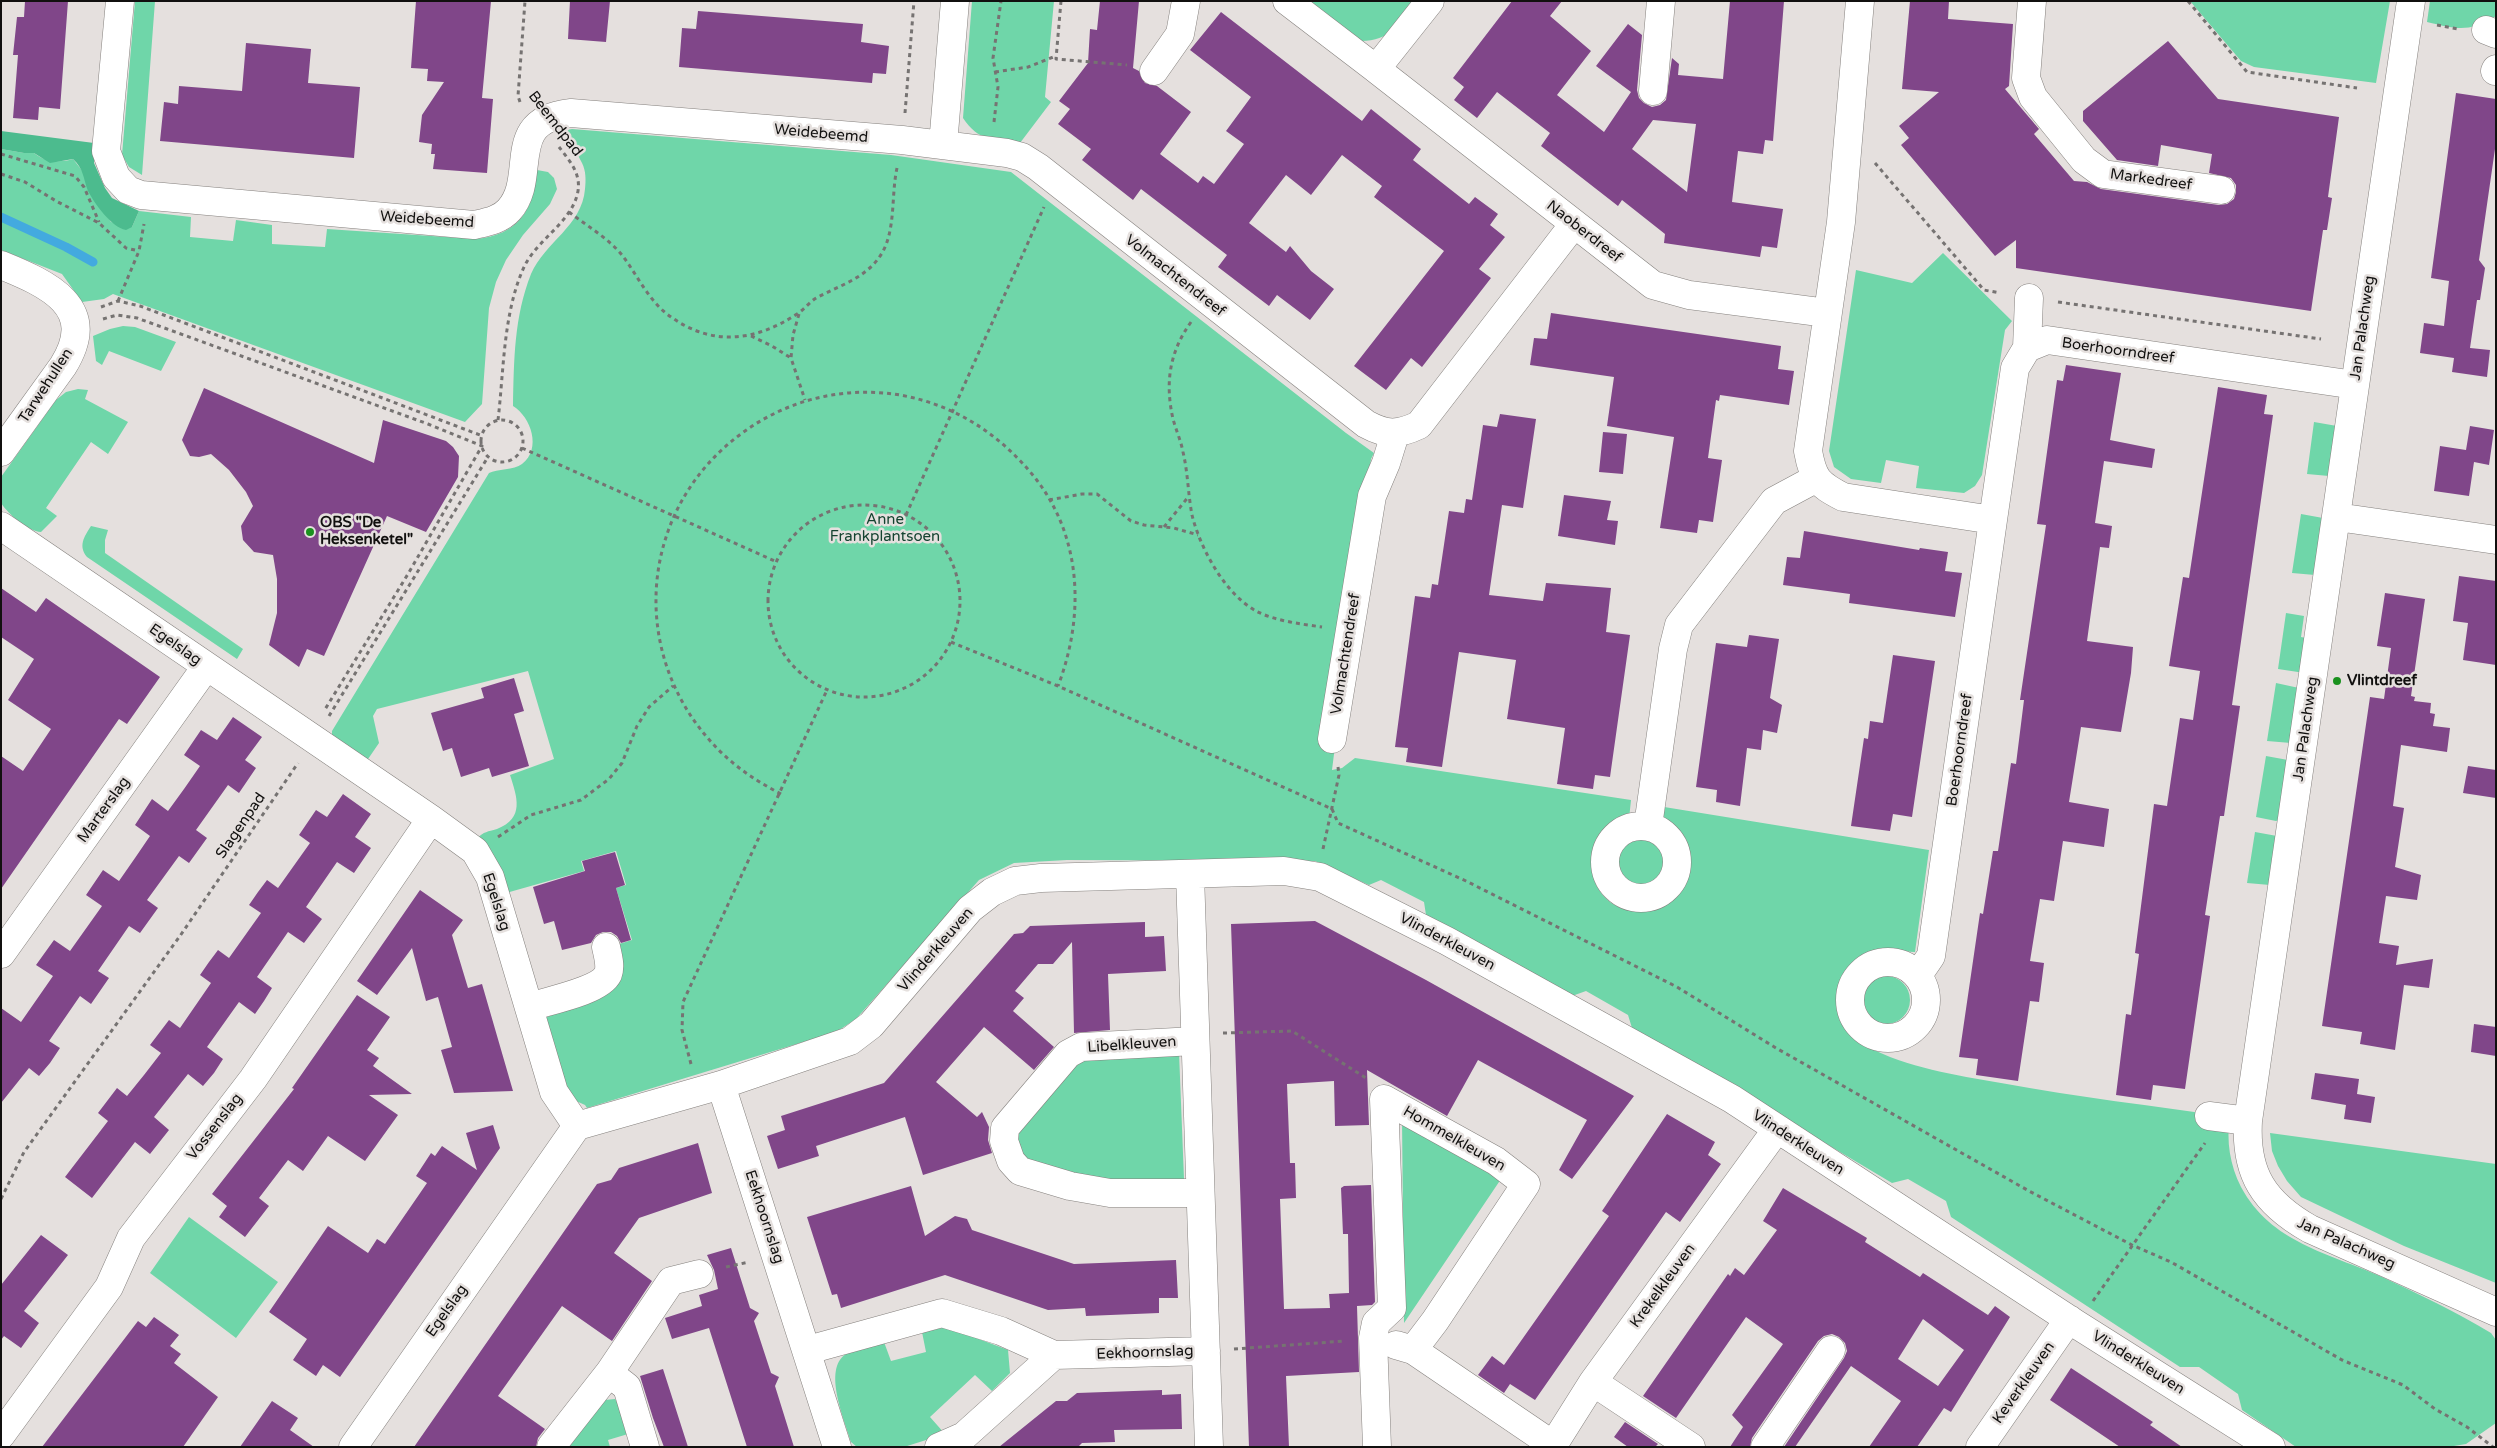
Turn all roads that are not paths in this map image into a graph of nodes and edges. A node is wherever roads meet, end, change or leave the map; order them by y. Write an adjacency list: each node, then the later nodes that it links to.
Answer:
1 (120, 1): 13 (street, Weidebeemd)
2 (955, 1): 13 (street)
3 (1186, 1): 11 (street)
4 (1287, 1): 10 (street, Naoberdreef)
5 (1430, 1): 10 (street)
6 (1661, 1): 12 (street)
7 (1860, 1): 18 (street)
8 (2032, 1): 14 (street, Markedreef)
9 (2411, 1): 20 (street, Jan Palachweg)
10 (1376, 69): 15 (street, Naoberdreef)
11 (1154, 71)
12 (1653, 91)
13 (943, 145): 21 (street, Volmachtendreef)
14 (2221, 190)
15 (1574, 224): 18 (street, Naoberdreef); 21 (street)
16 (1, 265): 22 (street, Tarwehullen)
17 (2029, 298): 19 (street)
18 (1827, 313): 23 (street)
19 (2027, 348): 20 (street, Boerhoorndreef); 25 (street, Boerhoorndreef)
20 (2355, 385): 24 (street, Jan Palachweg)
21 (1395, 434): 29 (street, Volmachtendreef)
22 (1, 452)
23 (1815, 479): 25 (street); 31 (street)
24 (2337, 517): 27 (street); 40 (street, Jan Palachweg)
25 (1993, 520): 35 (street, Boerhoorndreef)
26 (1, 526): 28 (street, Egelslag)
27 (2496, 540)
28 (206, 666): 30 (street, Egelslag); 34 (street, Marterslag)
29 (1332, 739)
30 (431, 819): 36 (street, Egelslag); 55 (street, Vossenslag)
31 (1648, 826)
32 (1190, 874): 37 (street, Libelkleuven); 38 (street, Vlinderkleuven); 42 (street, Vlinderkleuven)
33 (606, 947): 36 (street)
34 (1, 954)
35 (1918, 975)
36 (529, 1007): 41 (street, Egelslag)
37 (1195, 1037): 43 (street, Libelkleuven); 43 (street, Libelkleuven)
38 (711, 1088): 41 (street, Vlinderkleuven); 48 (street, Eekhoornslag)
39 (2209, 1116): 40 (street)
40 (2248, 1121): 45 (street, Jan Palachweg)
41 (576, 1126): 57 (street, Egelslag)
42 (1777, 1129): 46 (street, Vlinderkleuven); 54 (street, Krekelkleuven)
43 (1200, 1193): 51 (street, Libelkleuven)
44 (698, 1274): 53 (street)
45 (2496, 1312)
46 (2073, 1322): 66 (street, Keverkleuven); 67 (street, Vlinderkleuven)
47 (1373, 1338): 49 (street); 49 (street, Hommelkleuven); 63 (street, Hommelkleuven)
48 (808, 1350): 52 (street, Eekhoornslag); 60 (street, Eekhoornslag)
49 (1412, 1350): 56 (street, Krekelkleuven)
50 (1831, 1350): 65 (street)
51 (1206, 1351): 52 (street, Eekhoornslag); 62 (street, Libelkleuven)
52 (1054, 1355): 61 (street)
53 (608, 1373): 58 (street); 59 (street)
54 (1594, 1382): 56 (street, Krekelkleuven); 64 (street)
55 (1, 1436)
56 (1552, 1446)
57 (353, 1447)
58 (551, 1447)
59 (646, 1447)
60 (838, 1447)
61 (939, 1447)
62 (1209, 1447)
63 (1377, 1447)
64 (1691, 1447)
65 (1766, 1447)
66 (1980, 1447)
67 (2271, 1447)

